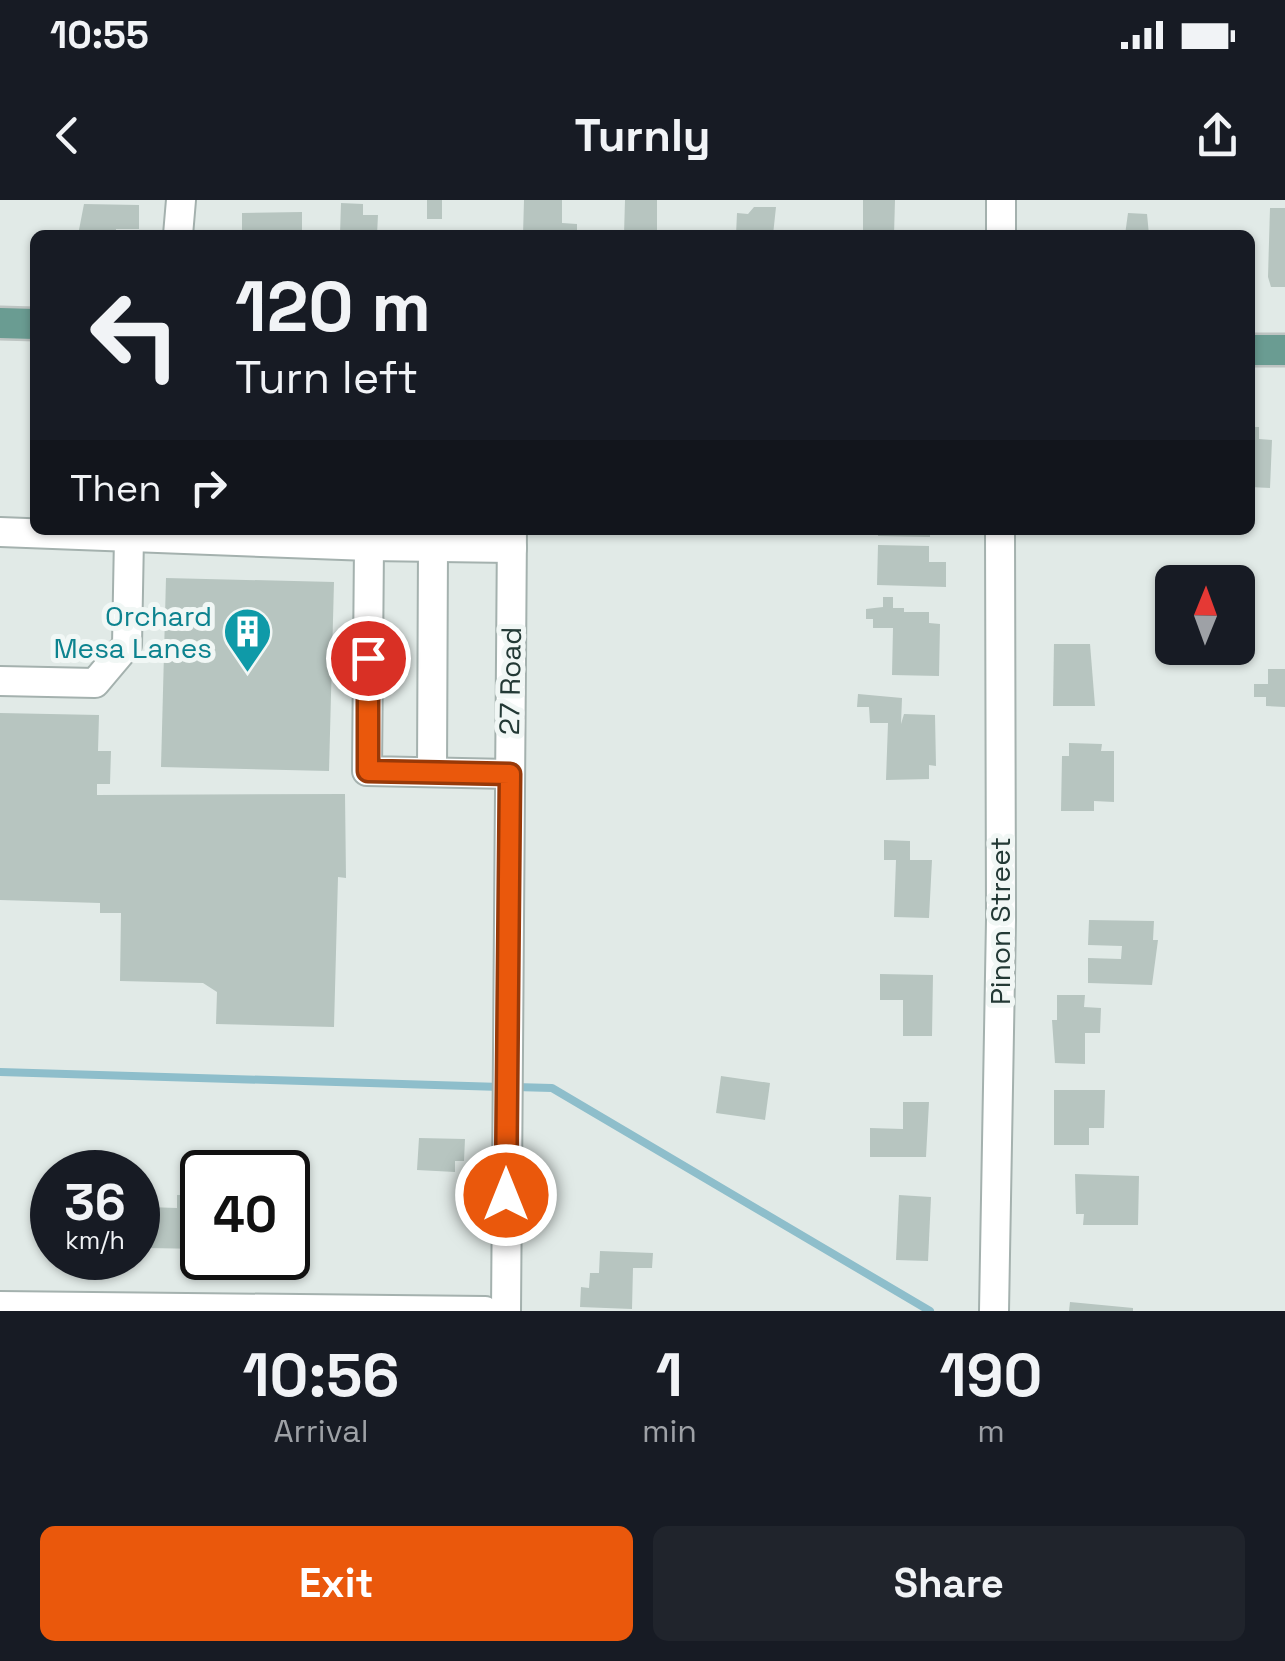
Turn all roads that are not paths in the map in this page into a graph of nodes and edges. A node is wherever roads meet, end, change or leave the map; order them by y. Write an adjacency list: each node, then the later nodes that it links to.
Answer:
1 (180, 200): 3 (street)
2 (1001, 200): 4 (street)
3 (178, 230)
4 (1001, 230)
5 (0, 323): 6 (main road)
6 (30, 324)
7 (1255, 350): 8 (main road)
8 (1285, 350)
9 (0, 532): 10 (street)
10 (30, 533)
11 (77, 535): 13 (street)
12 (1000, 535): 23 (street, Pinon Street)
13 (129, 537): 15 (street); 17 (street)
14 (512, 539): 16 (street); 19 (street, 27 Road)
15 (368, 546): 16 (street); 18 (street)
16 (434, 547): 18 (street)
17 (0, 681)
18 (432, 772): 19 (street)
19 (510, 774): 22 (street, 27 Road)
20 (0, 1306): 21 (street)
21 (485, 1311)
22 (506, 1311)
23 (994, 1311)

